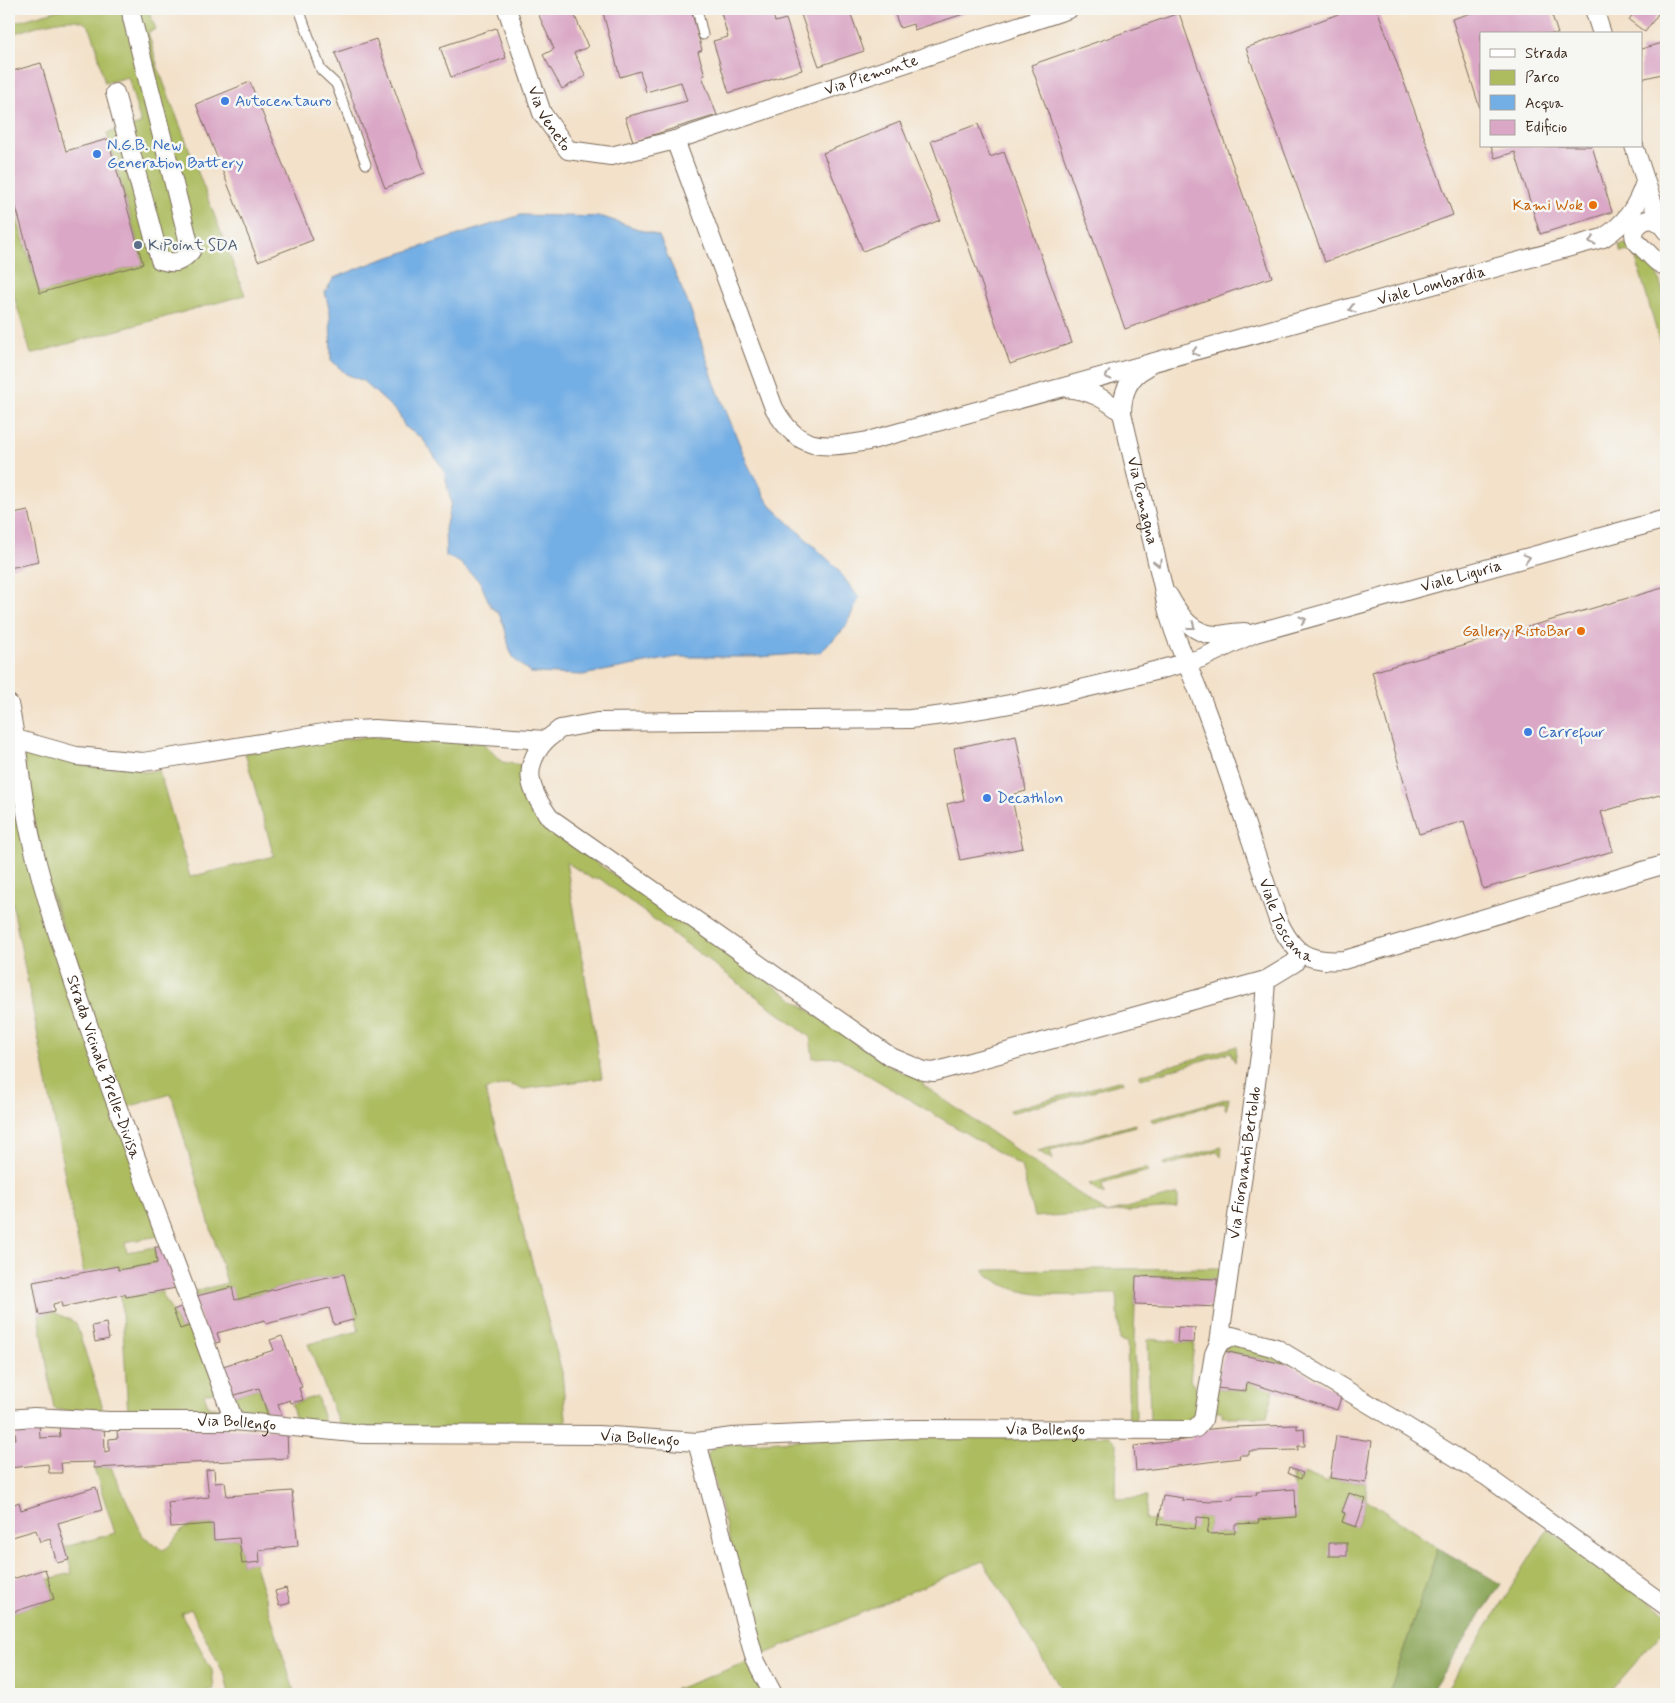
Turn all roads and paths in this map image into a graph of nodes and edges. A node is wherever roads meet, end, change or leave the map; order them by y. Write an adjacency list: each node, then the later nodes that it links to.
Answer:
1 (131, 9): 9 (street)
2 (299, 9): 12 (lane)
3 (507, 9): 10 (street, Via Veneto)
4 (696, 9): 8 (lane)
5 (1069, 9): 10 (street, Via Piemonte)
6 (1594, 9): 7 (street)
7 (1601, 32)
8 (703, 35)
9 (115, 93)
10 (675, 140): 18 (street, Viale Lombardia)
11 (1635, 148): 13 (street)
12 (366, 164)
13 (1644, 182): 14 (street); 15 (street, Viale Lombardia)
14 (1652, 224): 15 (street); 16 (street)
15 (1618, 228): 17 (street, Viale Lombardia, one-way to 17)
16 (1666, 266)
17 (1153, 364): 18 (street, Viale Lombardia, one-way to 18); 19 (street)
18 (1062, 388): 19 (street)
19 (1122, 413): 21 (street, Via Romagna, one-way to 21)
20 (1666, 519): 22 (street, Viale Liguria, one-way to 20)
21 (1163, 587): 22 (street, one-way to 22); 23 (street, Viale Toscana)
22 (1255, 632): 23 (street)
23 (1185, 663): 26 (street); 28 (street, Viale Toscana)
24 (9, 704): 25 (street, Strada Vicinale Prelle-Divisa)
25 (16, 739): 26 (street); 32 (street, Strada Vicinale Prelle-Divisa)
26 (546, 740): 29 (street)
27 (1666, 864): 28 (street, Viale Toscana)
28 (1301, 954): 29 (street)
29 (1266, 980): 30 (street, Via Fioravanti Bertoldo)
30 (1216, 1348): 33 (street, Via Bollengo); 34 (street)
31 (9, 1418): 32 (street, Via Bollengo)
32 (234, 1421): 33 (street, Via Bollengo)
33 (697, 1442): 35 (street)
34 (1666, 1606)
35 (773, 1694)

